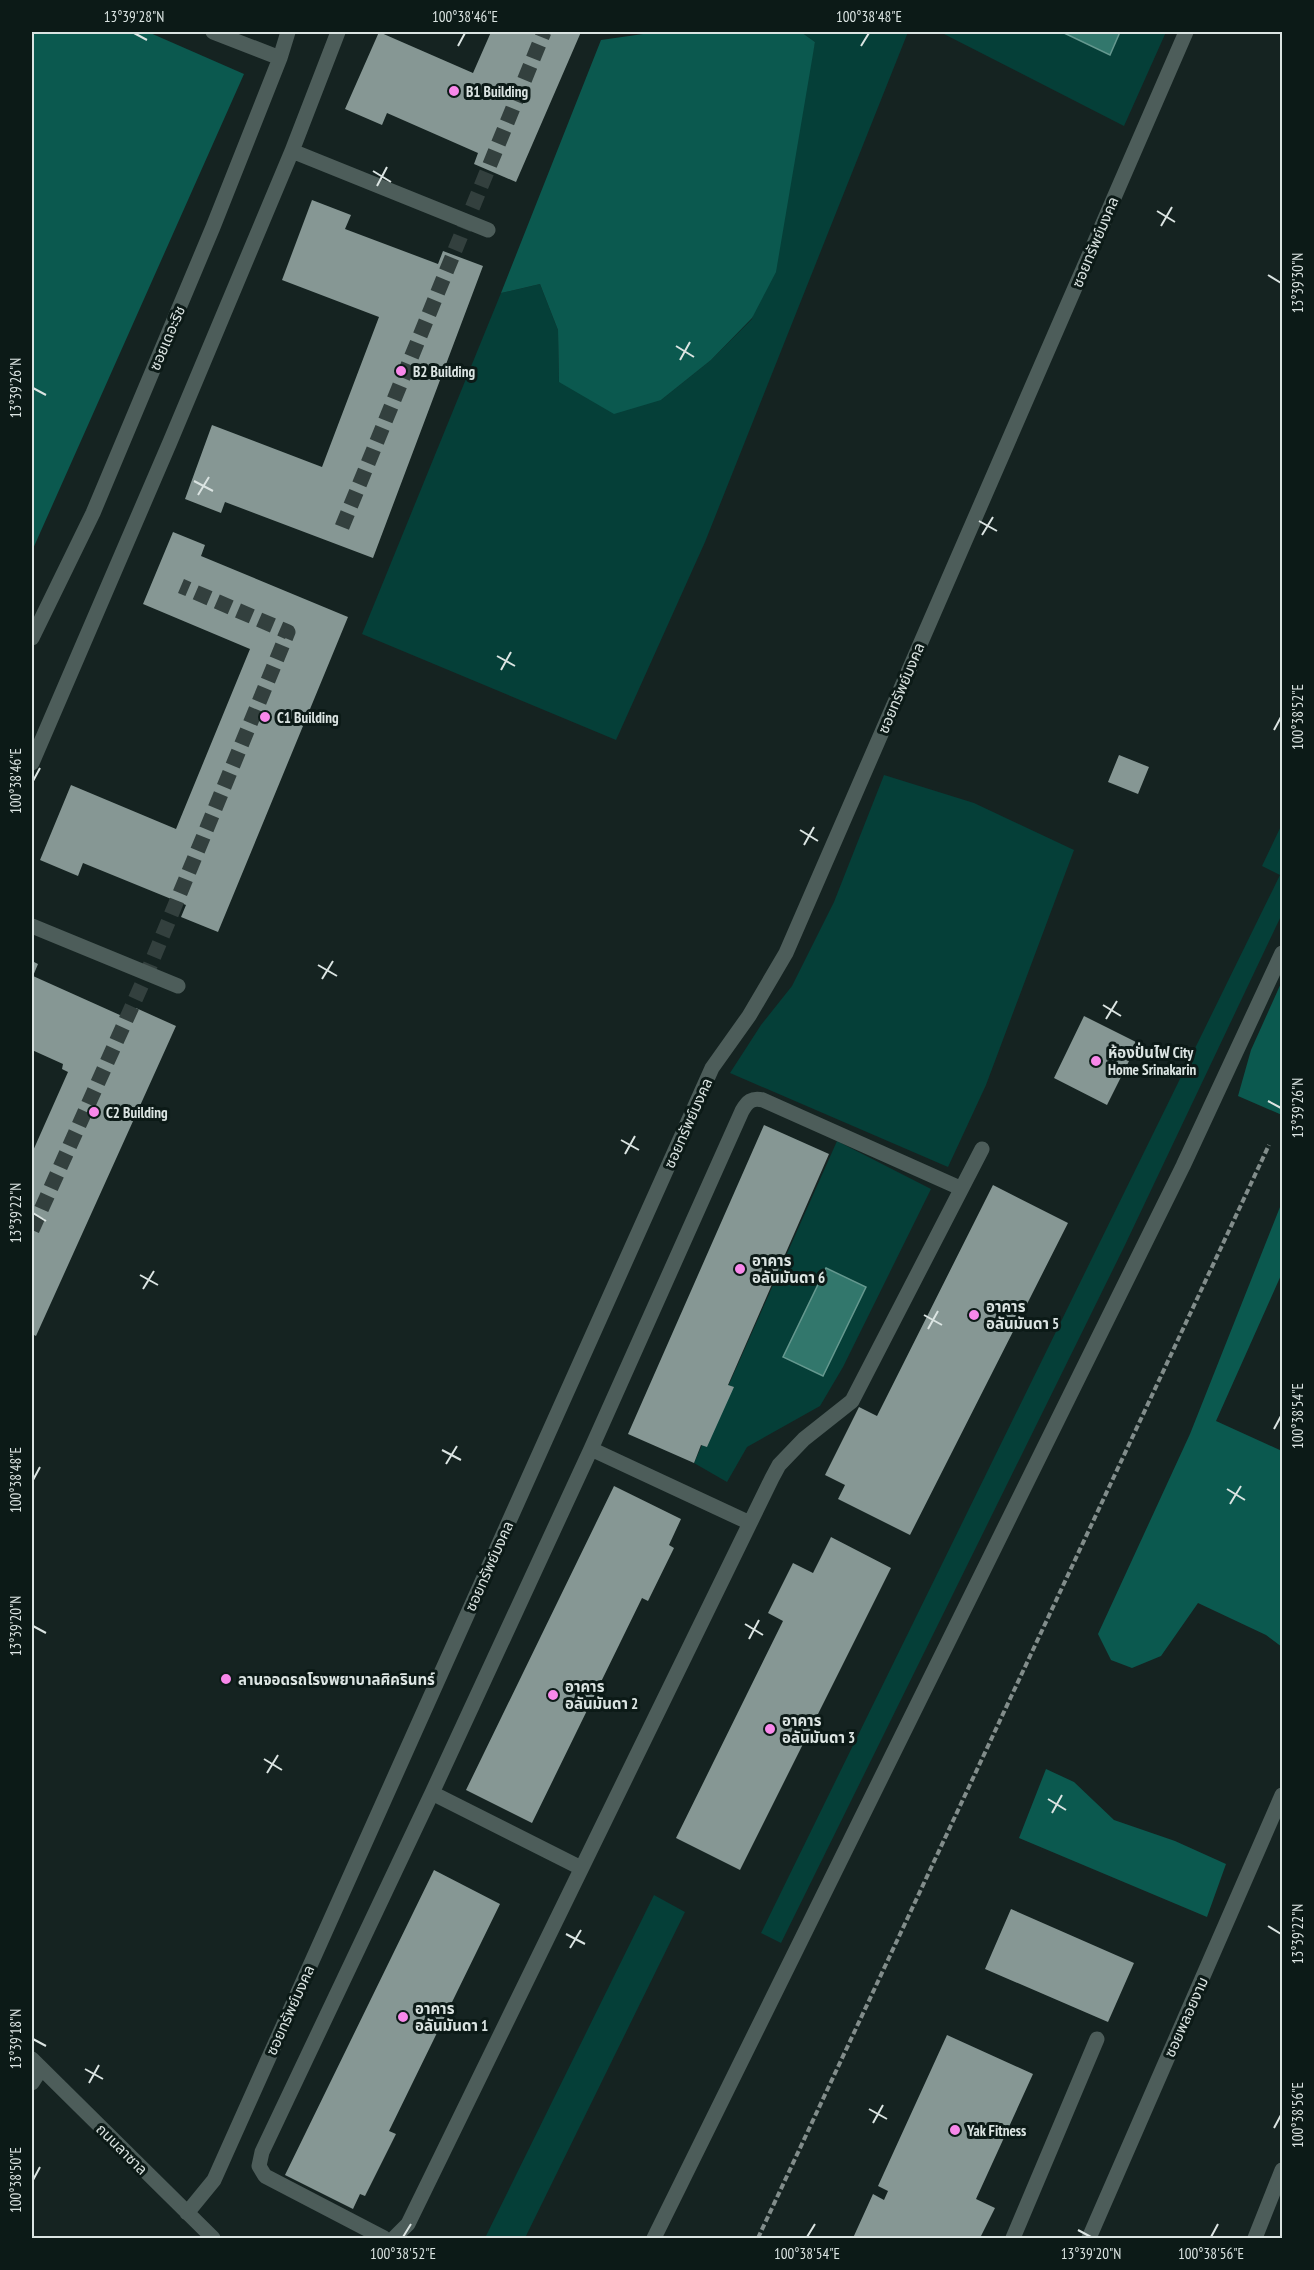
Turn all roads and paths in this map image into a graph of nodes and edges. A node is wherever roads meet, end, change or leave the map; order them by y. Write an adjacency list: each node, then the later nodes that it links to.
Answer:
1 (213, 32): 5 (street)
2 (288, 32): 5 (street, ซอยเดอะริช)
3 (338, 32): 6 (street)
4 (1186, 32): 25 (street, ซอยทรัพย์มงคล)
5 (280, 58): 8 (street, ซอยเดอะริช)
6 (292, 151): 7 (street); 9 (street)
7 (488, 230)
8 (32, 638)
9 (32, 763)
10 (32, 926): 12 (street)
11 (1282, 953): 29 (street)
12 (178, 986)
13 (1269, 1145): 30 (path)
14 (982, 1149): 15 (street)
15 (960, 1188): 16 (street); 17 (street)
16 (591, 1449): 17 (street); 18 (street)
17 (750, 1523): 20 (street)
18 (432, 1793): 20 (street); 27 (street)
19 (1282, 1795): 32 (street, ซอยพลอยงาม)
20 (581, 1868): 28 (street)
21 (1097, 2039): 31 (street)
22 (36, 2064): 23 (street); 25 (street, ถนนลาซาล)
23 (32, 2083)
24 (1282, 2170): 33 (street)
25 (187, 2213): 26 (street, ถนนลาซาล)
26 (213, 2238)
27 (384, 2238)
28 (394, 2238)
29 (654, 2238)
30 (758, 2238)
31 (1012, 2238)
32 (1089, 2238)
33 (1255, 2238)

